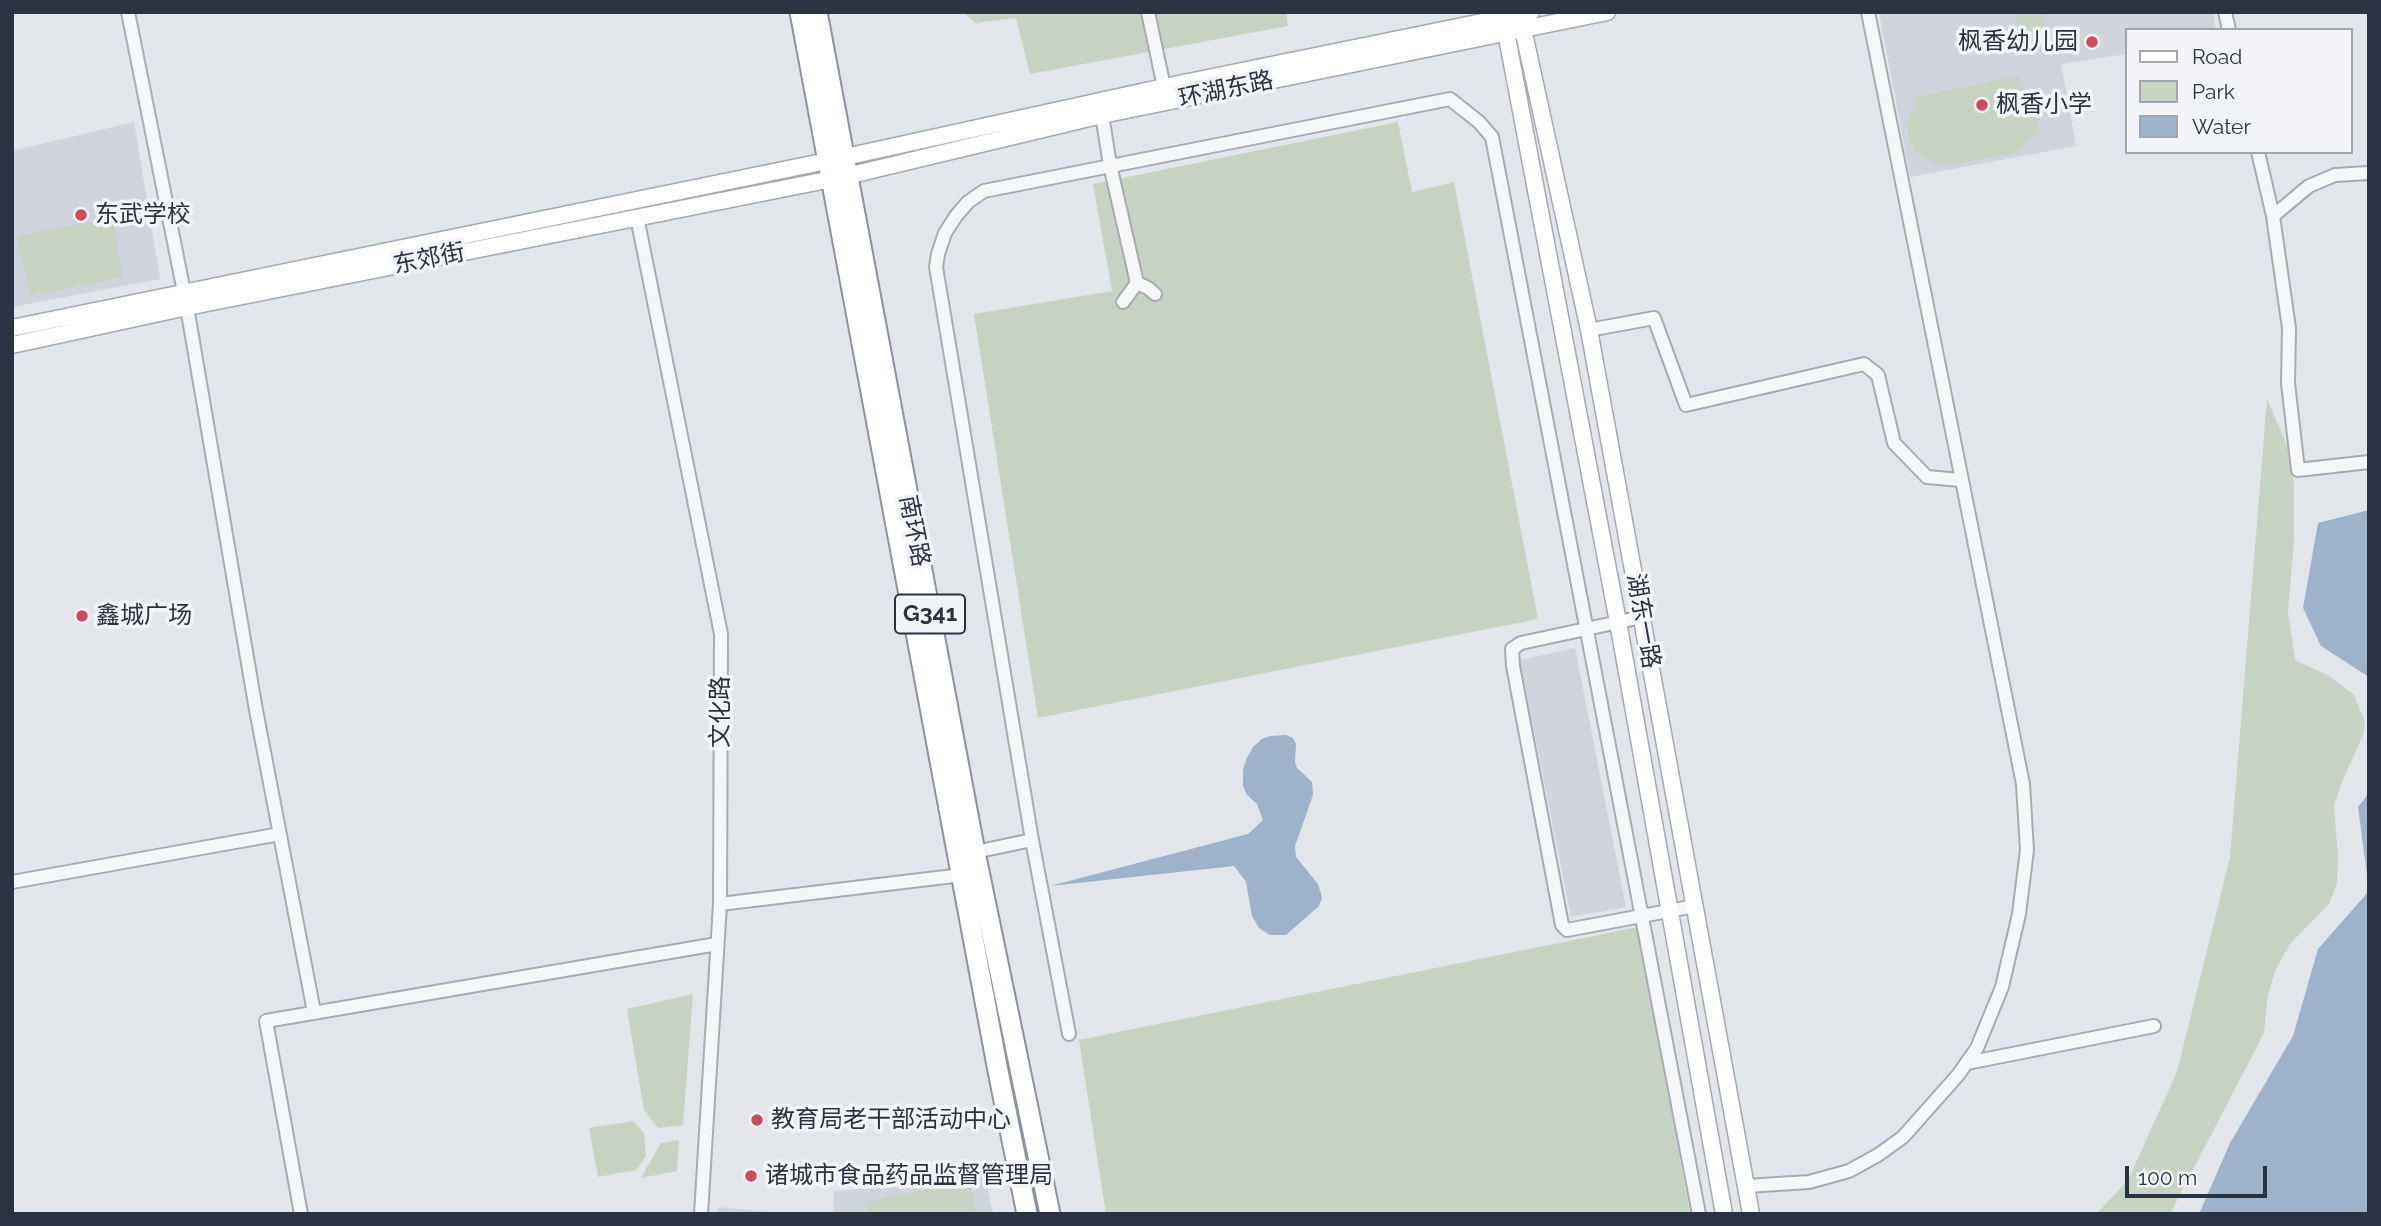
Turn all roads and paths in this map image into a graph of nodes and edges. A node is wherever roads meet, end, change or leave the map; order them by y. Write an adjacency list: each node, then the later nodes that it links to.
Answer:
1 (128, 12): 20 (street)
2 (800, 12): 14 (highway, 南环路 / G341)
3 (817, 12): 14 (highway, 南环路 / G341)
4 (1148, 12): 10 (street)
5 (1531, 12): 10 (main road, 环湖东路)
6 (1607, 12): 8 (main road, 环湖东路)
7 (1868, 12): 26 (street)
8 (1523, 29): 9 (main road, 环湖东路); 23 (main road, 湖东一路)
9 (1506, 32): 11 (main road, 环湖东路); 28 (main road, 湖东一路)
10 (1164, 87): 14 (main road, 环湖东路)
11 (1102, 115): 13 (street); 14 (main road, 环湖东路)
12 (2258, 154): 16 (street)
13 (1110, 165): 18 (street); 29 (street); 31 (street)
14 (837, 168): 17 (main road, 东郊街); 20 (main road, 东郊街); 32 (highway, 南环路 / G341); 33 (highway, 南环路 / G341)
15 (2369, 173): 16 (street)
16 (2273, 216): 25 (street)
17 (637, 217): 20 (main road, 东郊街); 35 (street, 文化路)
18 (1137, 283): 19 (street); 21 (street)
19 (1155, 294)
20 (185, 300): 22 (main road, 东郊街); 24 (main road, 东郊街); 30 (street)
21 (1123, 302)
22 (12, 328)
23 (1589, 330): 26 (street); 27 (main road, 湖东一路)
24 (12, 345)
25 (2369, 462)
26 (1961, 480): 43 (street)
27 (1642, 617): 28 (street); 36 (main road, 湖东一路)
28 (1618, 622): 29 (street); 37 (main road, 湖东一路)
29 (1588, 628): 38 (street); 38 (street)
30 (280, 834): 34 (street); 40 (street)
31 (1032, 840): 32 (street); 42 (street)
32 (975, 852): 48 (highway, 南环路 / G341)
33 (962, 875): 35 (street); 47 (highway, 南环路 / G341)
34 (12, 882)
35 (720, 904): 39 (street, 文化路)
36 (1695, 906): 37 (street); 44 (main road, 湖东一路)
37 (1669, 911): 38 (street); 50 (main road, 湖东一路)
38 (1642, 916): 49 (street)
39 (717, 944): 40 (street); 46 (street, 文化路)
40 (314, 1012): 45 (street)
41 (2154, 1026): 43 (street)
42 (1069, 1034)
43 (1966, 1063): 44 (street)
44 (1746, 1186): 51 (main road, 湖东一路)
45 (302, 1214)
46 (701, 1214)
47 (1027, 1214)
48 (1049, 1214)
49 (1699, 1214)
50 (1724, 1214)
51 (1751, 1214)

